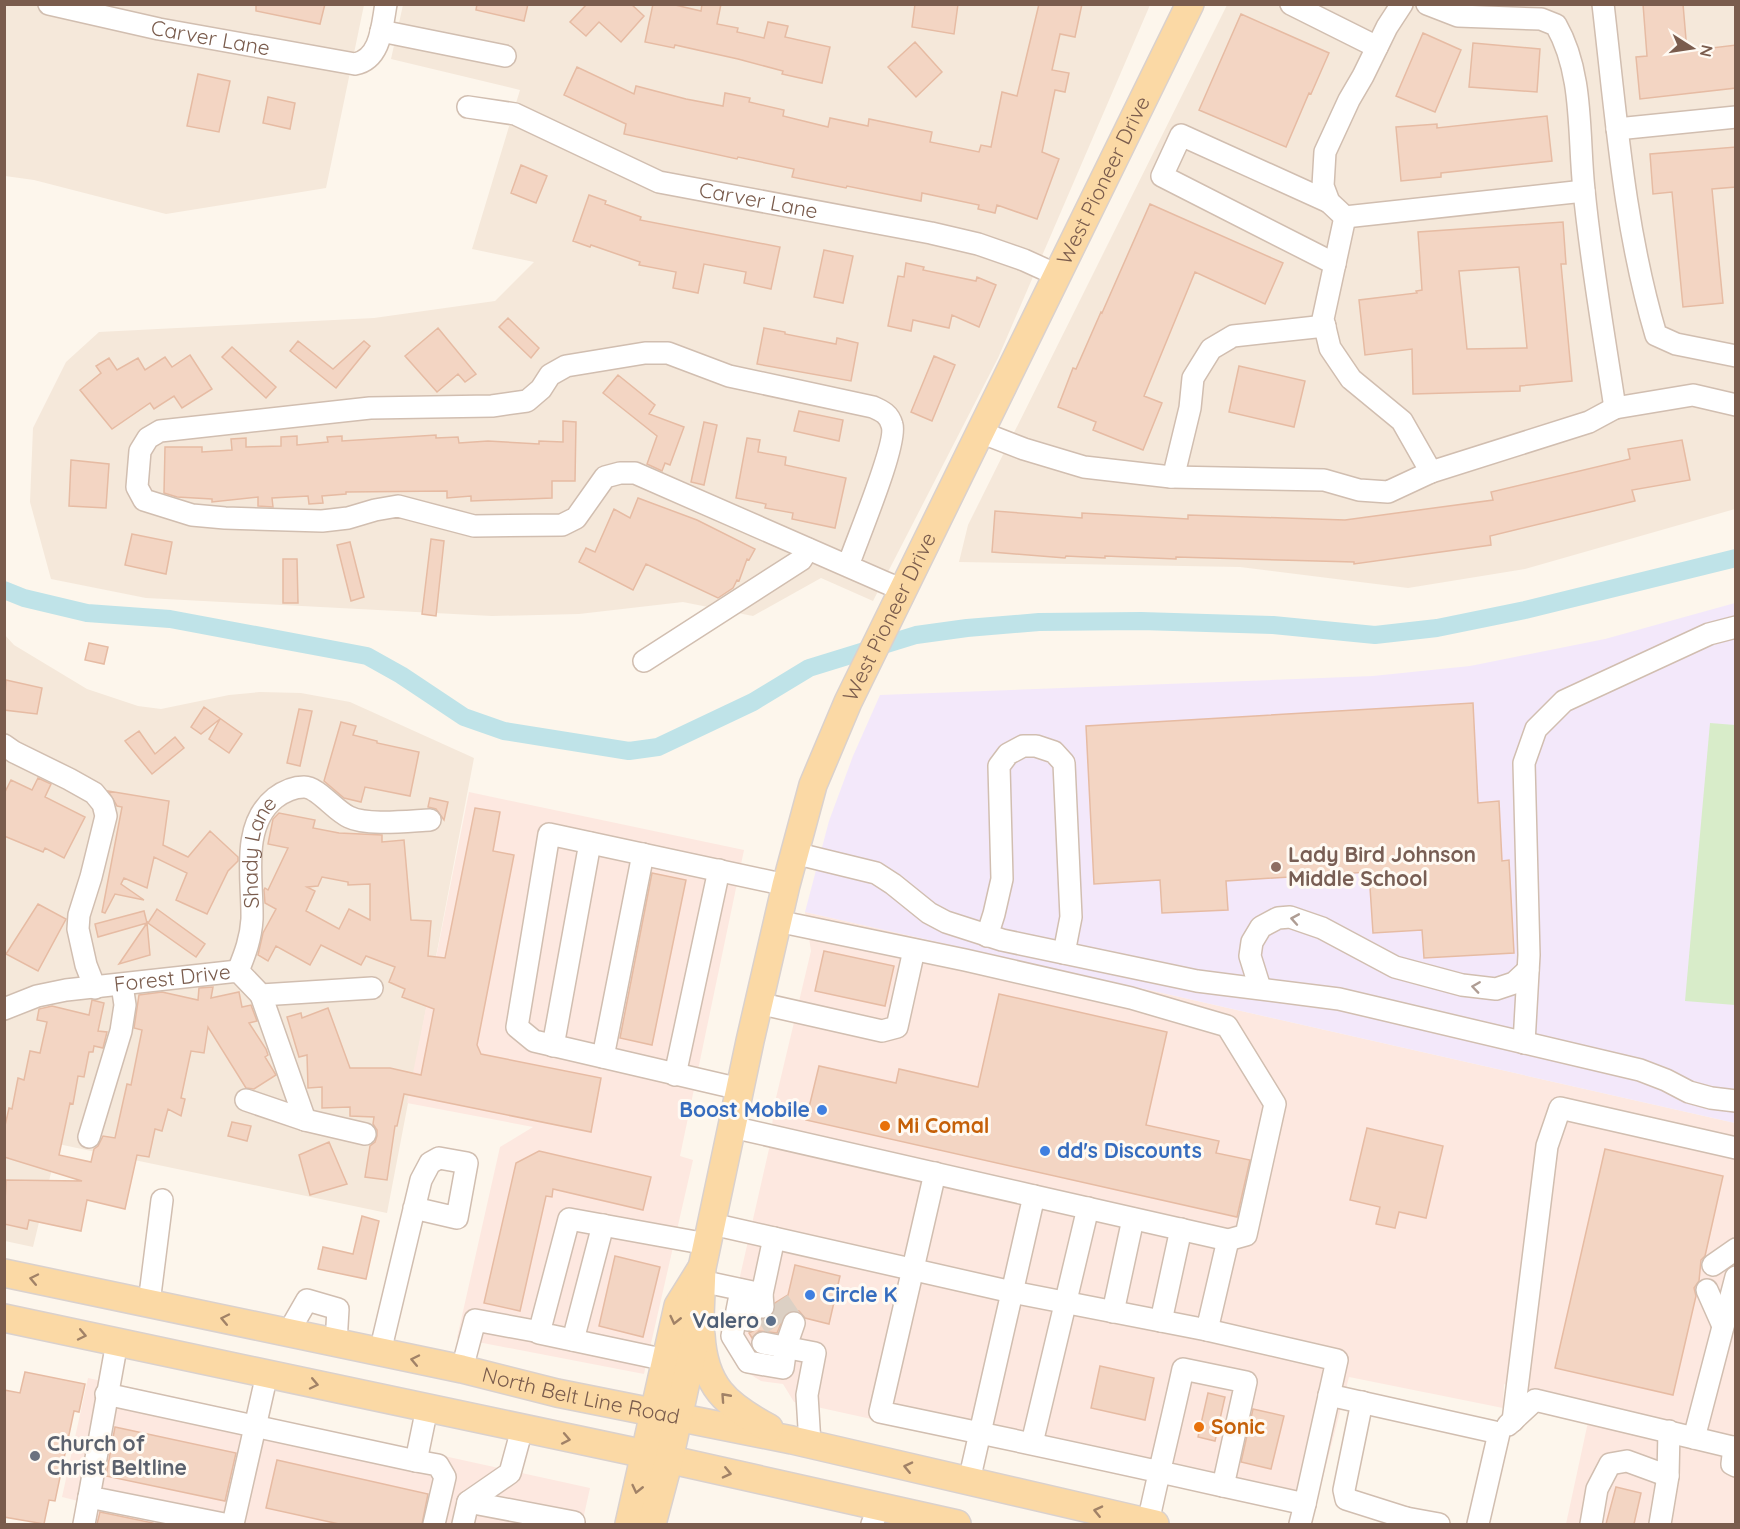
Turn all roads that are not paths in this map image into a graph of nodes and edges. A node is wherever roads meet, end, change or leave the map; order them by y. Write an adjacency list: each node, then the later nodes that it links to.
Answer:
1 (49, 4): 8 (street, Carver Lane)
2 (387, 4): 8 (street)
3 (1190, 4): 17 (main road, West Pioneer Drive)
4 (1290, 4): 9 (street)
5 (1427, 4): 14 (street)
6 (1603, 4): 13 (street)
7 (1399, 5): 9 (street)
8 (381, 31): 10 (street)
9 (1377, 47): 15 (street)
10 (505, 56)
11 (468, 107): 17 (street, Carver Lane)
12 (1736, 117): 13 (street)
13 (1617, 129): 19 (street)
14 (1584, 191): 15 (street); 21 (street)
15 (1337, 209): 16 (street); 16 (street)
16 (1335, 264): 18 (street)
17 (1057, 275): 22 (main road, West Pioneer Drive)
18 (1325, 326): 23 (street); 24 (street)
19 (1736, 356)
20 (1736, 405): 21 (street)
21 (1615, 408): 23 (street)
22 (980, 432): 24 (street); 27 (main road, West Pioneer Drive)
23 (1431, 472): 24 (street)
24 (1171, 477)
25 (808, 549): 26 (street); 26 (street); 29 (street)
26 (848, 566): 27 (street)
27 (903, 590): 33 (main road, West Pioneer Drive)
28 (1736, 627): 41 (street)
29 (644, 661)
30 (4, 745): 44 (street)
31 (430, 820): 42 (street, Shady Lane)
32 (590, 843): 34 (street); 51 (street); 51 (street)
33 (795, 853): 36 (main road, West Pioneer Drive); 38 (street)
34 (642, 854): 35 (street); 52 (street)
35 (719, 870): 36 (street); 53 (street)
36 (786, 885): 37 (main road, West Pioneer Drive)
37 (777, 921): 39 (street); 48 (main road, West Pioneer Drive)
38 (987, 936): 40 (street); 40 (street)
39 (914, 950): 48 (street); 71 (street)
40 (1064, 953): 46 (street)
41 (1528, 970): 46 (street, one-way to 46); 50 (street)
42 (238, 971): 43 (street, Forest Drive); 47 (street, Forest Drive)
43 (122, 985): 44 (street, Forest Drive); 60 (street)
44 (94, 988): 49 (street, Forest Drive)
45 (372, 988): 47 (street, Forest Drive)
46 (1260, 988): 50 (street)
47 (261, 995): 57 (street)
48 (758, 1003): 54 (main road, West Pioneer Drive)
49 (4, 1009)
50 (1524, 1043): 56 (street)
51 (554, 1046): 52 (street)
52 (603, 1057): 53 (street)
53 (675, 1075): 54 (street)
54 (740, 1089): 58 (main road, West Pioneer Drive)
55 (246, 1100): 57 (street)
56 (1736, 1101)
57 (305, 1120): 59 (street)
58 (732, 1127): 62 (street); 73 (main road, West Pioneer Drive)
59 (365, 1134)
60 (89, 1137)
61 (1736, 1148): 104 (street)
62 (935, 1173): 63 (street); 75 (street)
63 (1034, 1196): 66 (street); 79 (street)
64 (162, 1200): 80 (street)
65 (414, 1208): 94 (street)
66 (1088, 1208): 67 (street); 81 (street)
67 (1133, 1219): 69 (street); 83 (street)
68 (603, 1225): 73 (street); 89 (street); 91 (street)
69 (1181, 1229): 71 (street); 86 (street)
70 (774, 1238): 73 (street); 75 (street); 82 (street)
71 (1228, 1240): 88 (street)
72 (1736, 1249): 74 (street)
73 (706, 1254): 82 (street); 84 (main road, West Pioneer Drive); 95 (main road, West Pioneer Drive, one-way to 95)
74 (1713, 1265)
75 (913, 1270): 79 (street); 107 (street)
76 (4, 1273): 80 (main road, North Belt Line Road, one-way to 76)
77 (1736, 1277): 87 (street)
78 (1707, 1290): 87 (street)
79 (1012, 1292): 81 (street); 107 (street)
80 (149, 1302): 90 (main road, North Belt Line Road, one-way to 80)
81 (1066, 1302): 83 (street); 110 (street)
82 (759, 1303): 109 (street)
83 (1113, 1312): 86 (street)
84 (700, 1317): 102 (main road, West Pioneer Drive); 109 (main road, one-way to 84)
85 (4, 1318): 92 (main road, North Belt Line Road, one-way to 92)
86 (1161, 1321): 88 (street)
87 (1723, 1326): 108 (street)
88 (1207, 1330): 99 (street)
89 (540, 1332): 91 (street); 96 (street)
90 (288, 1333): 93 (main road, North Belt Line Road); 93 (street); 97 (main road)
91 (573, 1341): 95 (street)
92 (117, 1342): 97 (main road, North Belt Line Road); 98 (street)
93 (336, 1343): 94 (main road, North Belt Line Road)
94 (380, 1352): 96 (main road, North Belt Line Road, one-way to 94)
95 (666, 1359): 102 (main road, West Pioneer Drive)
96 (462, 1370): 102 (main road, North Belt Line Road)
97 (270, 1374): 101 (main road, North Belt Line Road, one-way to 101); 103 (street)
98 (106, 1394): 103 (street); 118 (street)
99 (1329, 1395): 100 (street); 120 (street)
100 (1362, 1402): 104 (street); 122 (street)
101 (427, 1408): 105 (main road, North Belt Line Road); 113 (street)
102 (666, 1415): 109 (main road, North Belt Line Road); 112 (main road, West Pioneer Drive)
103 (256, 1426): 113 (street); 125 (street)
104 (1506, 1427): 106 (street); 134 (street)
105 (522, 1429): 112 (main road, North Belt Line Road, one-way to 112); 119 (street)
106 (1669, 1431): 108 (street); 115 (street)
107 (980, 1433): 110 (street); 116 (street)
108 (1694, 1438): 111 (street)
109 (801, 1442): 116 (main road, North Belt Line Road, one-way to 109)
110 (1032, 1443): 114 (street)
111 (1735, 1454)
112 (657, 1457): 121 (main road, North Belt Line Road, one-way to 121); 129 (main road, West Pioneer Drive, one-way to 129); 130 (main road, West Pioneer Drive)
113 (416, 1461): 126 (street)
114 (1160, 1472): 117 (street); 117 (street); 132 (street)
115 (1668, 1476): 135 (street); 136 (street)
116 (969, 1481): 132 (main road, North Belt Line Road, one-way to 116)
117 (1223, 1486): 120 (street)
118 (89, 1497): 123 (street); 124 (street)
119 (468, 1502): 127 (street); 128 (street)
120 (1302, 1514)
121 (875, 1516): 131 (main road, North Belt Line Road)
122 (1405, 1521): 133 (street)
123 (84, 1524)
124 (224, 1524)
125 (233, 1524)
126 (434, 1524)
127 (463, 1524)
128 (573, 1524)
129 (629, 1524)
130 (652, 1524)
131 (951, 1524)
132 (1150, 1524)
133 (1439, 1524)
134 (1478, 1524)
135 (1591, 1524)
136 (1660, 1524)

